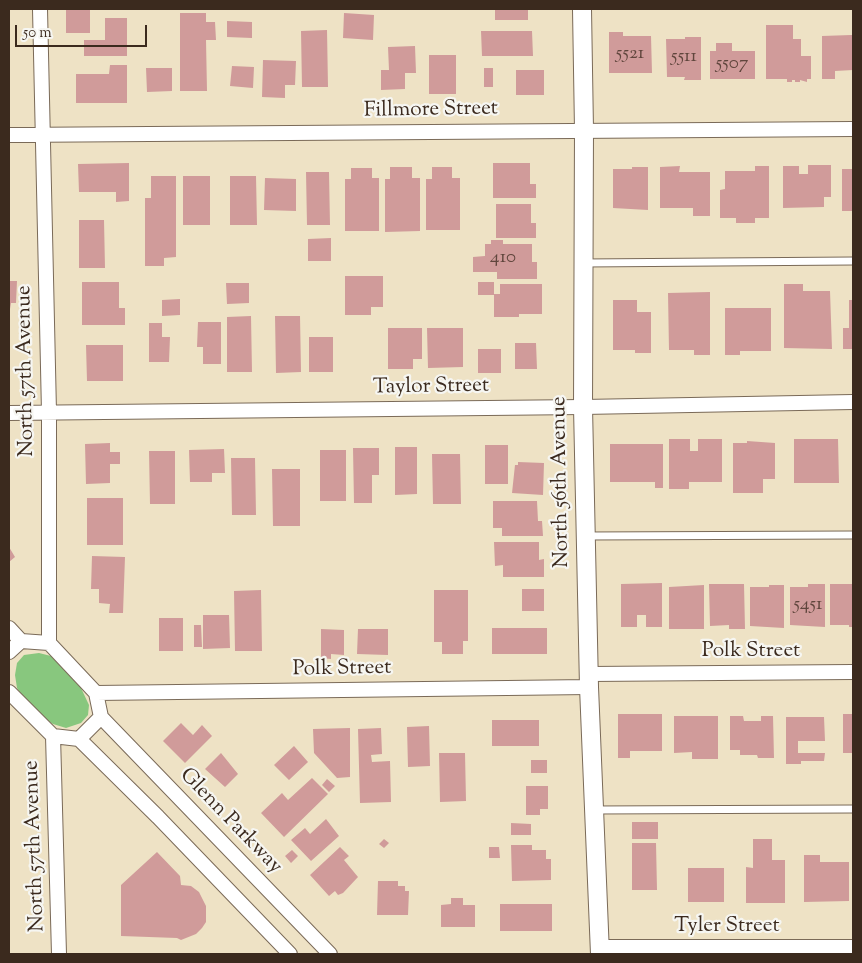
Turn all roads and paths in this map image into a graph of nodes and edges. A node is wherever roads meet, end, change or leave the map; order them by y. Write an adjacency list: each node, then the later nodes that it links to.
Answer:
1 (40, 9): 6 (street, North 57th Avenue)
2 (582, 9): 4 (street, North 56th Avenue)
3 (853, 129): 4 (street, Fillmore Street)
4 (584, 130): 6 (street, Fillmore Street); 8 (street, North 56th Avenue)
5 (9, 135): 6 (street, Fillmore Street)
6 (43, 135): 11 (street, North 57th Avenue)
7 (853, 261): 8 (lane)
8 (583, 264): 10 (street, North 56th Avenue)
9 (853, 402): 10 (street, Taylor Street)
10 (583, 407): 11 (street, Taylor Street); 14 (street, North 56th Avenue)
11 (49, 412): 12 (street, Taylor Street); 17 (street, North 57th Avenue)
12 (9, 413)
13 (853, 535): 14 (lane)
14 (585, 536): 20 (street, North 56th Avenue)
15 (9, 628): 16 (street)
16 (21, 641): 17 (street); 18 (street)
17 (48, 643): 22 (street)
18 (9, 652)
19 (853, 672): 20 (street, Polk Street)
20 (589, 680): 22 (street, Polk Street); 27 (street, North 56th Avenue)
21 (9, 692): 24 (street, North 57th Avenue)
22 (96, 693): 23 (street)
23 (101, 717): 25 (street); 32 (street, Glenn Parkway)
24 (54, 736): 25 (street, North 57th Avenue); 30 (street, North 57th Avenue)
25 (79, 739): 31 (street)
26 (853, 809): 27 (lane)
27 (594, 810): 29 (street, North 56th Avenue)
28 (853, 947): 29 (street, Tyler Street)
29 (600, 951)
30 (59, 954)
31 (290, 954)
32 (330, 954)

